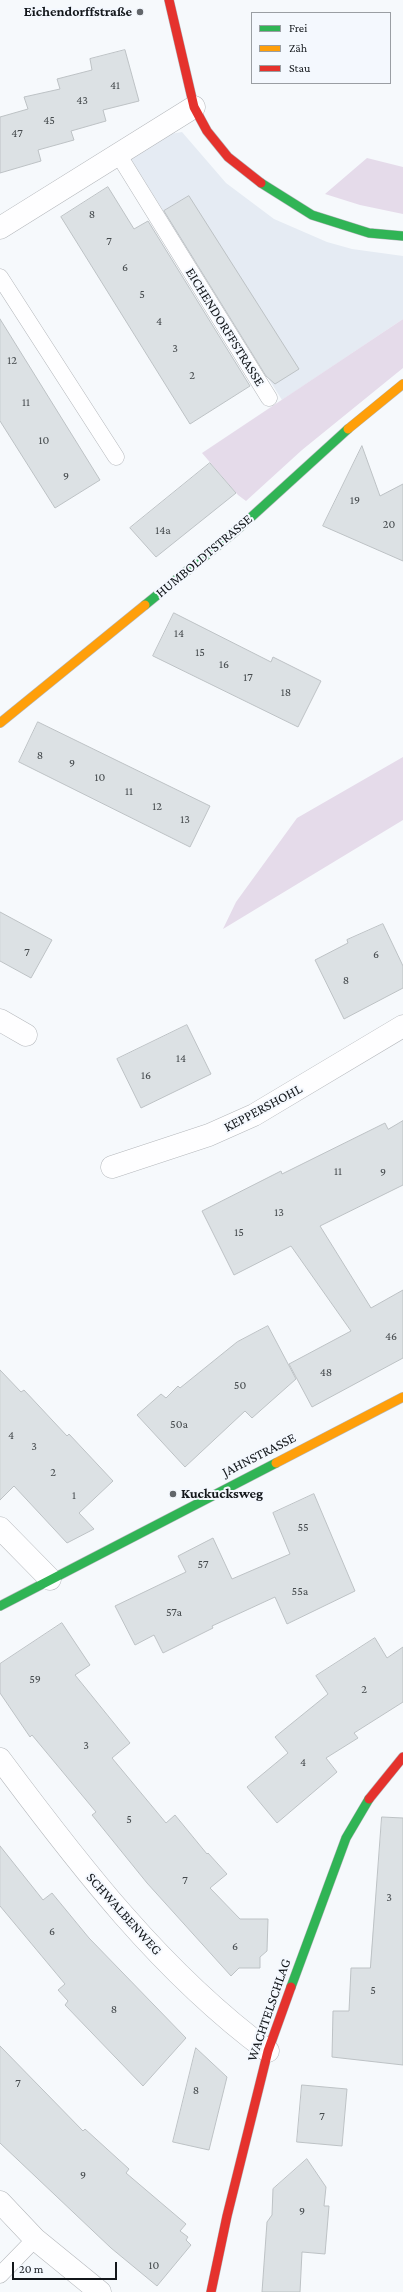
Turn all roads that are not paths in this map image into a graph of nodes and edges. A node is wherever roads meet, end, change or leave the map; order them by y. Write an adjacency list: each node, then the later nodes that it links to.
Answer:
1 (170, 0): 2 (street)
2 (194, 107): 3 (street); 5 (street)
3 (118, 154): 4 (street); 8 (lane, EICHENDORFFSTRASSE)
4 (0, 228)
5 (403, 236)
6 (0, 277): 9 (lane)
7 (403, 384): 10 (street, HUMBOLDTSTRASSE)
8 (269, 398)
9 (116, 456)
10 (0, 723)
11 (0, 1020): 13 (street)
12 (403, 1026): 14 (street, KEPPERSHOHL)
13 (26, 1035)
14 (112, 1167)
15 (403, 1397): 17 (street, JAHNSTRASSE)
16 (0, 1528): 17 (street)
17 (50, 1579): 18 (street, JAHNSTRASSE)
18 (0, 1606)
19 (403, 1757): 21 (street, WACHTELSCHLAG)
20 (0, 1759): 21 (street, SCHWALBENWEG)
21 (268, 2051): 26 (street, WACHTELSCHLAG)
22 (0, 2202): 23 (street)
23 (35, 2238): 24 (lane); 25 (street)
24 (0, 2275)
25 (100, 2292)
26 (211, 2292)

